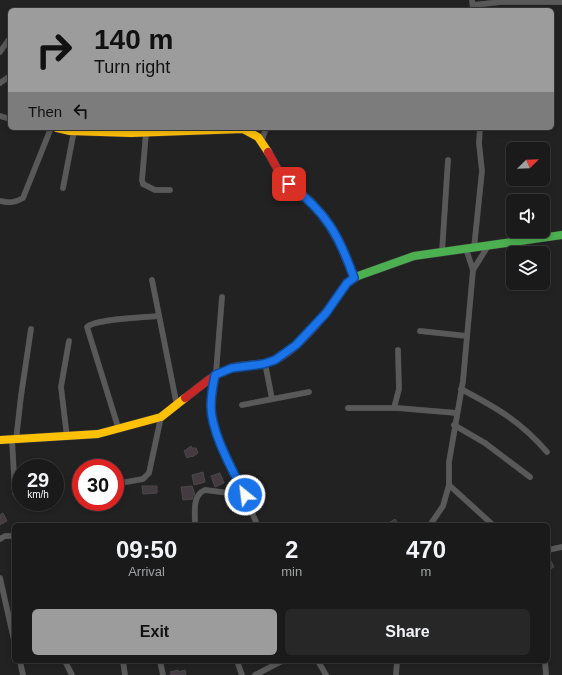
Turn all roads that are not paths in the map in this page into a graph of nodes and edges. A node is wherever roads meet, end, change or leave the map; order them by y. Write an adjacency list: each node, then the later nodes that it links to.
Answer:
1 (562, 2): 2 (street)
2 (473, 5)
3 (8, 41): 4 (street)
4 (0, 52)
5 (50, 130): 18 (street)
6 (68, 130): 12 (street)
7 (85, 130): 12 (street); 13 (street)
8 (195, 130): 13 (street)
9 (246, 130): 14 (street)
10 (265, 130): 14 (street)
11 (480, 130): 21 (street)
12 (74, 131): 16 (street)
13 (146, 133): 17 (street)
14 (262, 140): 24 (street)
15 (448, 160): 22 (street)
16 (63, 188)
17 (170, 190)
18 (0, 201)
19 (562, 236): 20 (street)
20 (488, 246): 21 (street); 23 (street)
21 (470, 248): 22 (street); 23 (street)
22 (442, 252): 24 (street)
23 (473, 270): 30 (street)
24 (354, 278): 33 (street)
25 (152, 280): 27 (street)
26 (222, 297): 34 (street)
27 (159, 316): 39 (street); 45 (street)
28 (31, 329): 48 (street)
29 (420, 331): 30 (street)
30 (467, 336): 35 (street)
31 (69, 341): 46 (street)
32 (398, 350): 41 (street)
33 (266, 363): 34 (street); 37 (street)
34 (215, 375): 39 (street); 54 (street)
35 (461, 389): 42 (street); 49 (street)
36 (309, 392): 37 (street)
37 (272, 399): 38 (street)
38 (242, 405)
39 (177, 406): 43 (street)
40 (348, 408): 41 (street)
41 (394, 408): 42 (street)
42 (456, 413): 44 (street)
43 (161, 417): 45 (street); 52 (street)
44 (454, 425): 51 (street); 53 (street)
45 (118, 428): 46 (street)
46 (67, 437): 48 (street)
47 (0, 440): 48 (street)
48 (14, 440): 50 (street)
49 (547, 452)
50 (14, 459)
51 (530, 477)
52 (124, 482)
53 (449, 485): 57 (street); 58 (street)
54 (245, 495): 55 (street); 56 (street)
55 (195, 523)
56 (256, 523)
57 (431, 523)
58 (491, 523)
59 (12, 536): 60 (street)
60 (0, 539)
61 (562, 547): 62 (street)
62 (550, 550)
63 (0, 578): 64 (street)
64 (12, 631)
65 (21, 663): 74 (street)
66 (67, 663): 75 (street)
67 (123, 663): 76 (street)
68 (160, 663): 77 (street)
69 (238, 663): 78 (street)
70 (278, 663): 79 (street)
71 (319, 663): 80 (street)
72 (397, 663): 81 (street)
73 (546, 663): 82 (street)
74 (24, 675)
75 (72, 675)
76 (126, 675)
77 (163, 675)
78 (242, 675)
79 (255, 675)
80 (326, 675)
81 (396, 675)
82 (546, 675)

